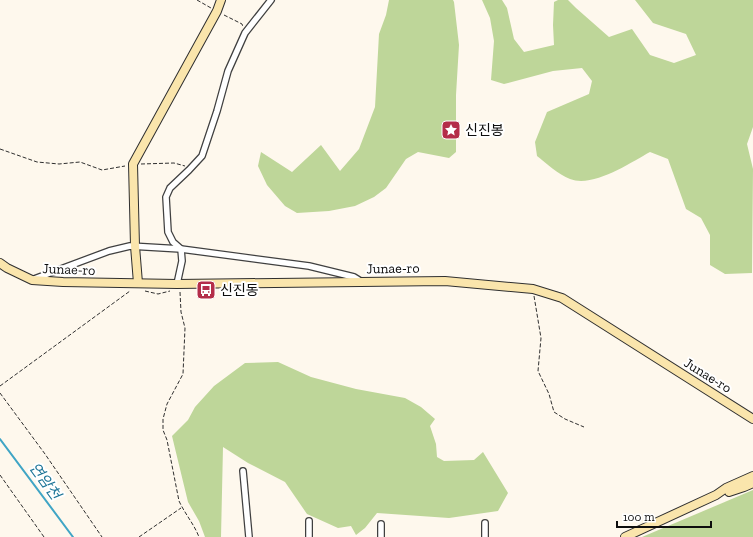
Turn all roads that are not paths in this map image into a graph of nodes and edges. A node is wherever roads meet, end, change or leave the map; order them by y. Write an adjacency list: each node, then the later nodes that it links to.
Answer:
1 (221, 0): 3 (main road)
2 (271, 0): 4 (street)
3 (135, 246): 4 (street); 6 (street); 9 (main road)
4 (181, 249): 7 (street); 8 (street)
5 (0, 263): 6 (main road, Junae-ro)
6 (32, 280): 9 (main road, Junae-ro)
7 (362, 282): 8 (main road, Junae-ro); 10 (main road, Junae-ro)
8 (179, 285): 9 (main road, Junae-ro)
9 (139, 287)
10 (753, 419)
11 (243, 471): 18 (street)
12 (753, 476): 14 (main road)
13 (753, 483): 14 (main road)
14 (716, 495): 22 (main road)
15 (309, 521): 19 (street)
16 (485, 523): 21 (street)
17 (381, 524): 20 (street)
18 (249, 537)
19 (309, 537)
20 (381, 537)
21 (485, 537)
22 (625, 537)

